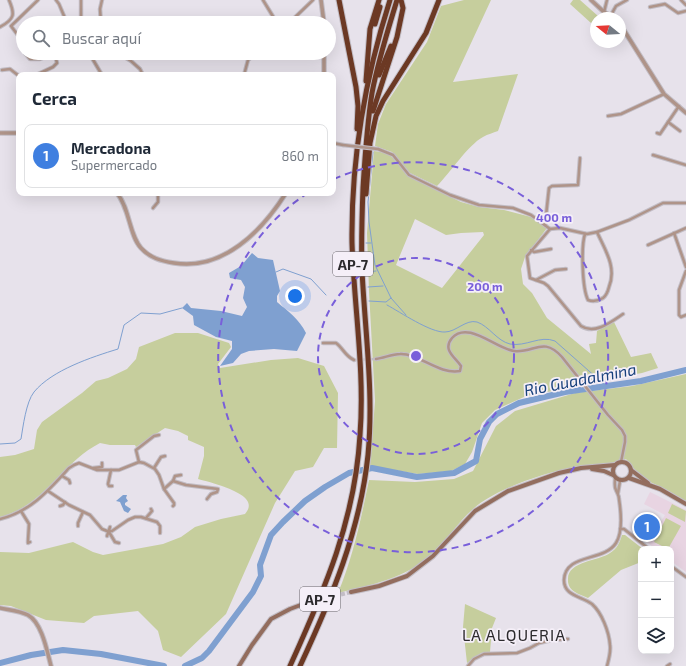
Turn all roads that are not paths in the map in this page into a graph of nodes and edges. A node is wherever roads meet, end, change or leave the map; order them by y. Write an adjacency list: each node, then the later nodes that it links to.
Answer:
1 (9, 0): 33 (street)
2 (38, 0): 25 (street)
3 (56, 0): 26 (street)
4 (81, 0): 27 (street)
5 (102, 0): 28 (street)
6 (263, 0): 29 (street)
7 (313, 0): 30 (street)
8 (321, 0): 31 (street)
9 (339, 0): 63 (highway)
10 (379, 0): 36 (highway)
11 (382, 0): 36 (highway)
12 (390, 0): 52 (highway, AP-7)
13 (397, 0): 50 (highway, AP-7)
14 (401, 0): 42 (highway); 51 (highway)
15 (439, 0): 73 (highway)
16 (591, 0): 23 (street)
17 (607, 0): 23 (street)
18 (628, 0): 24 (street)
19 (681, 0): 20 (street)
20 (686, 5)
21 (650, 6): 22 (street)
22 (686, 11)
23 (604, 12)
24 (614, 12)
25 (21, 16)
26 (64, 16)
27 (81, 16)
28 (100, 16)
29 (273, 16)
30 (296, 16)
31 (323, 16)
32 (16, 21): 34 (street)
33 (0, 27)
34 (16, 32)
35 (626, 34): 53 (street)
36 (368, 52): 52 (highway)
37 (56, 60): 44 (street)
38 (93, 60): 45 (street)
39 (129, 60): 46 (street)
40 (248, 60): 47 (street)
41 (324, 60): 48 (street)
42 (383, 68): 50 (highway); 51 (highway)
43 (2, 70): 49 (street)
44 (43, 72)
45 (100, 72)
46 (142, 72)
47 (245, 72)
48 (324, 72)
49 (16, 74)
50 (374, 83): 65 (highway, AP-7)
51 (378, 92): 65 (highway)
52 (366, 94): 63 (highway, AP-7)
53 (664, 94): 54 (street); 56 (street)
54 (679, 106): 55 (street); 57 (street)
55 (686, 113)
56 (608, 116)
57 (668, 122): 58 (street); 61 (street)
58 (680, 131)
59 (0, 132): 60 (street)
60 (16, 133)
61 (657, 133)
62 (336, 143): 74 (street, bridge)
63 (356, 154): 144 (highway, AP-7)
64 (653, 155): 67 (street)
65 (365, 157): 73 (highway, AP-7)
66 (580, 158): 74 (street)
67 (686, 165)
68 (120, 196): 70 (street)
69 (158, 196): 72 (street)
70 (284, 196)
71 (686, 203): 77 (street)
72 (153, 208)
73 (362, 219): 145 (highway, AP-7)
74 (545, 225): 76 (street)
75 (686, 228): 78 (street)
76 (550, 229): 79 (street); 82 (street)
77 (597, 232): 79 (street); 79 (street)
78 (674, 233): 80 (street); 83 (street)
79 (585, 234)
80 (648, 245)
81 (551, 249): 82 (street)
82 (531, 250): 86 (street)
83 (686, 267)
84 (566, 269): 86 (street)
85 (686, 271): 88 (street)
86 (536, 280): 87 (street)
87 (623, 314)
88 (686, 315)
89 (323, 343): 91 (street)
90 (376, 359): 95 (street)
91 (354, 360)
92 (159, 435): 94 (street)
93 (164, 456): 99 (street)
94 (139, 462): 99 (street); 101 (street)
95 (621, 462): 97 (main road); 103 (main road)
96 (102, 463): 98 (street)
97 (615, 465): 102 (main road); 106 (main road)
98 (88, 467): 100 (street); 101 (street); 105 (street)
99 (154, 468): 113 (street)
100 (84, 469)
101 (111, 470): 111 (street)
102 (572, 470): 106 (main road); 137 (main road)
103 (631, 470): 107 (main road); 112 (main road)
104 (181, 475): 108 (street)
105 (62, 476): 110 (street); 114 (street)
106 (614, 477): 109 (main road); 115 (street)
107 (629, 478): 109 (main road); 112 (main road)
108 (173, 480): 113 (street); 116 (street)
109 (620, 481): 115 (street)
110 (70, 483)
111 (112, 486)
112 (654, 486): 118 (main road)
113 (164, 489): 120 (street)
114 (48, 491): 117 (street); 122 (street)
115 (618, 493): 128 (street)
116 (207, 498)
117 (65, 502): 119 (street); 123 (street)
118 (686, 504)
119 (60, 506)
120 (173, 506)
121 (152, 508): 124 (street)
122 (22, 511): 125 (street); 132 (street)
123 (83, 512): 126 (street); 129 (street)
124 (146, 518): 129 (street); 130 (street)
125 (0, 519)
126 (77, 524)
127 (110, 528): 129 (street)
128 (620, 529): 134 (street); 147 (street)
129 (109, 532): 131 (street); 133 (street)
130 (160, 533)
131 (108, 536)
132 (30, 542)
133 (119, 543)
134 (645, 546)
135 (674, 568): 136 (street)
136 (686, 577)
137 (351, 592)
138 (306, 603): 143 (main road)
139 (0, 608): 142 (street)
140 (568, 639): 146 (street)
141 (670, 664): 148 (street)
142 (52, 666)
143 (239, 666)
144 (290, 666)
145 (300, 666)
146 (468, 666)
147 (607, 666)
148 (667, 666)

